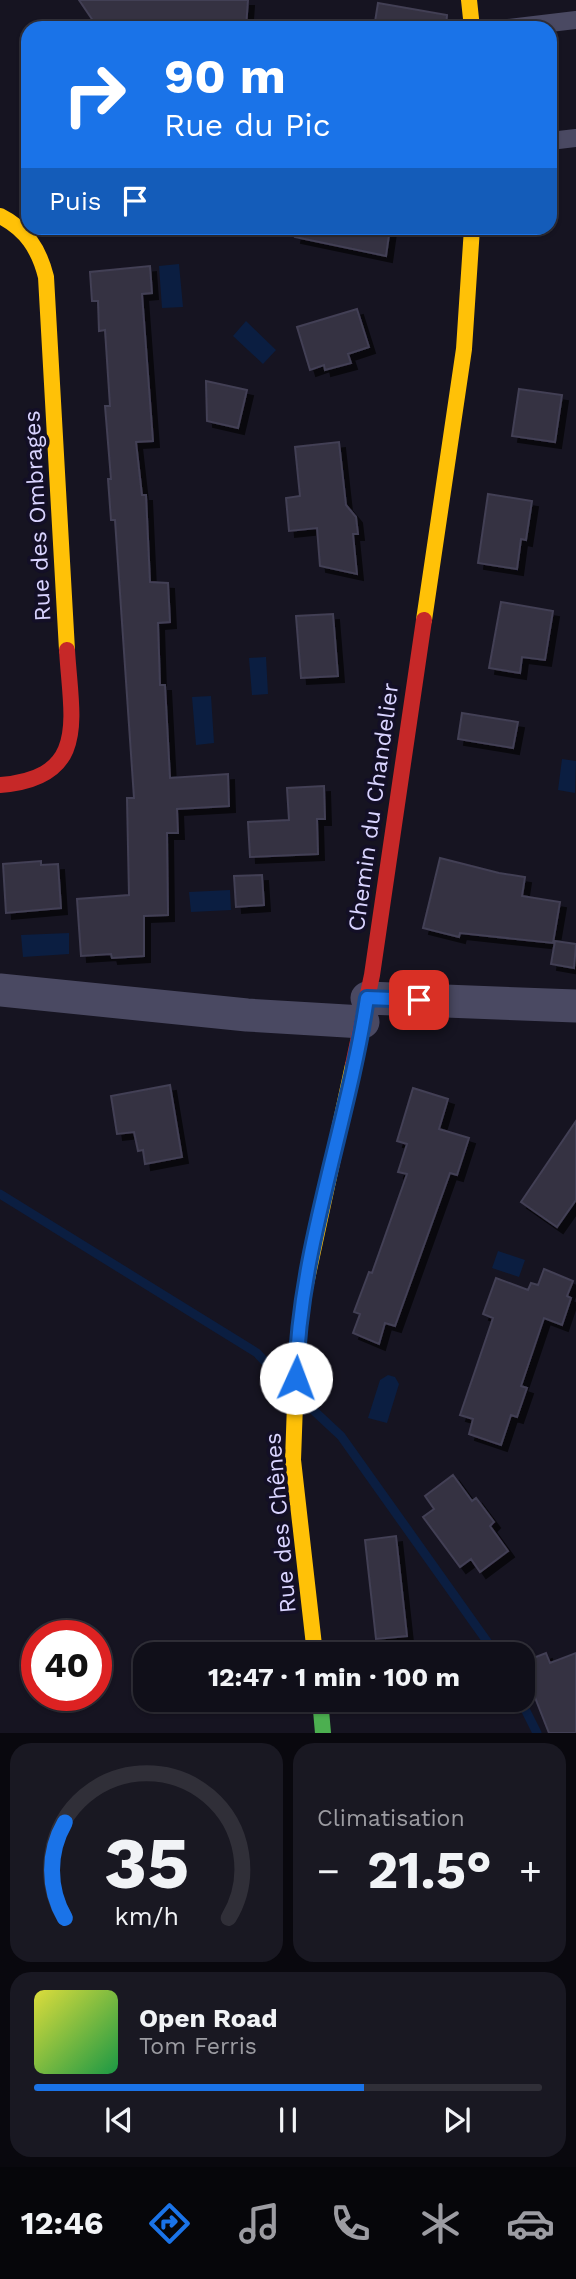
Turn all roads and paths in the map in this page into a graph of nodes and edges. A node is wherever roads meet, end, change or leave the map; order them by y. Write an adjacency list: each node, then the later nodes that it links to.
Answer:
1 (469, 0): 3 (street)
2 (576, 20): 4 (lane)
3 (471, 21)
4 (557, 22)
5 (576, 138): 6 (lane)
6 (557, 140)
7 (0, 216): 8 (street, Rue des Ombrages)
8 (21, 228)
9 (27, 235): 11 (street, Rue des Ombrages)
10 (472, 235): 14 (street, Chemin du Chandelier)
11 (0, 785)
12 (0, 990): 14 (street)
13 (576, 1006): 14 (street)
14 (365, 1010): 15 (street, Chemin du Chandelier)
15 (296, 1389): 16 (street, Rue des Chênes)
16 (314, 1642)
17 (321, 1712): 18 (street)
18 (323, 1733)

